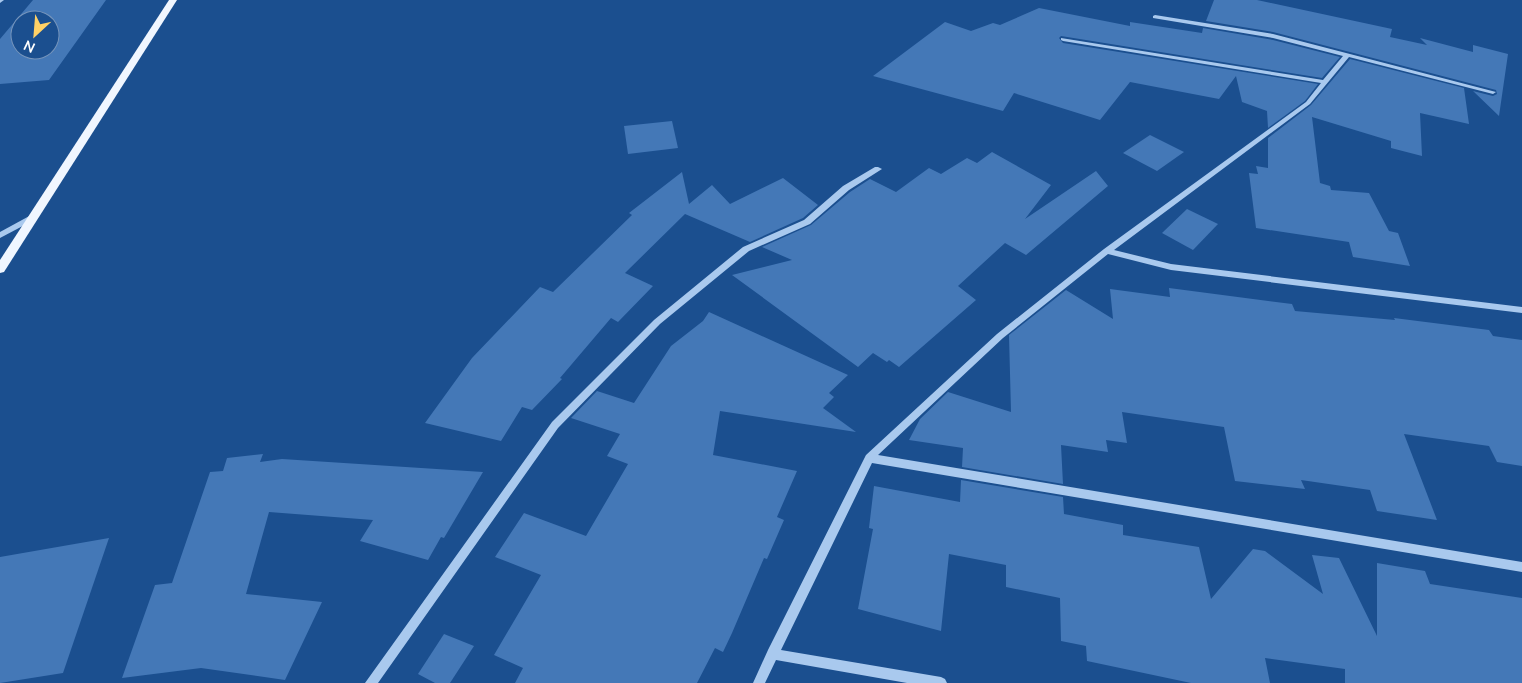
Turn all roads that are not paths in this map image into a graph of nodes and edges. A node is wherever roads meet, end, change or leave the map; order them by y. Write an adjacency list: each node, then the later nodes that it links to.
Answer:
1 (173, 0): 8 (main road)
2 (1155, 17): 4 (street)
3 (1063, 39): 5 (street)
4 (1347, 55): 5 (street); 6 (street)
5 (1325, 82): 10 (street)
6 (1493, 92)
7 (878, 169): 16 (street)
8 (33, 217): 9 (street); 11 (main road)
9 (0, 235)
10 (1107, 251): 12 (street); 13 (street)
11 (0, 268)
12 (1522, 310)
13 (869, 458): 14 (street); 15 (street)
14 (1522, 567)
15 (772, 654): 17 (street); 18 (street)
16 (371, 683)
17 (759, 683)
18 (941, 683)

